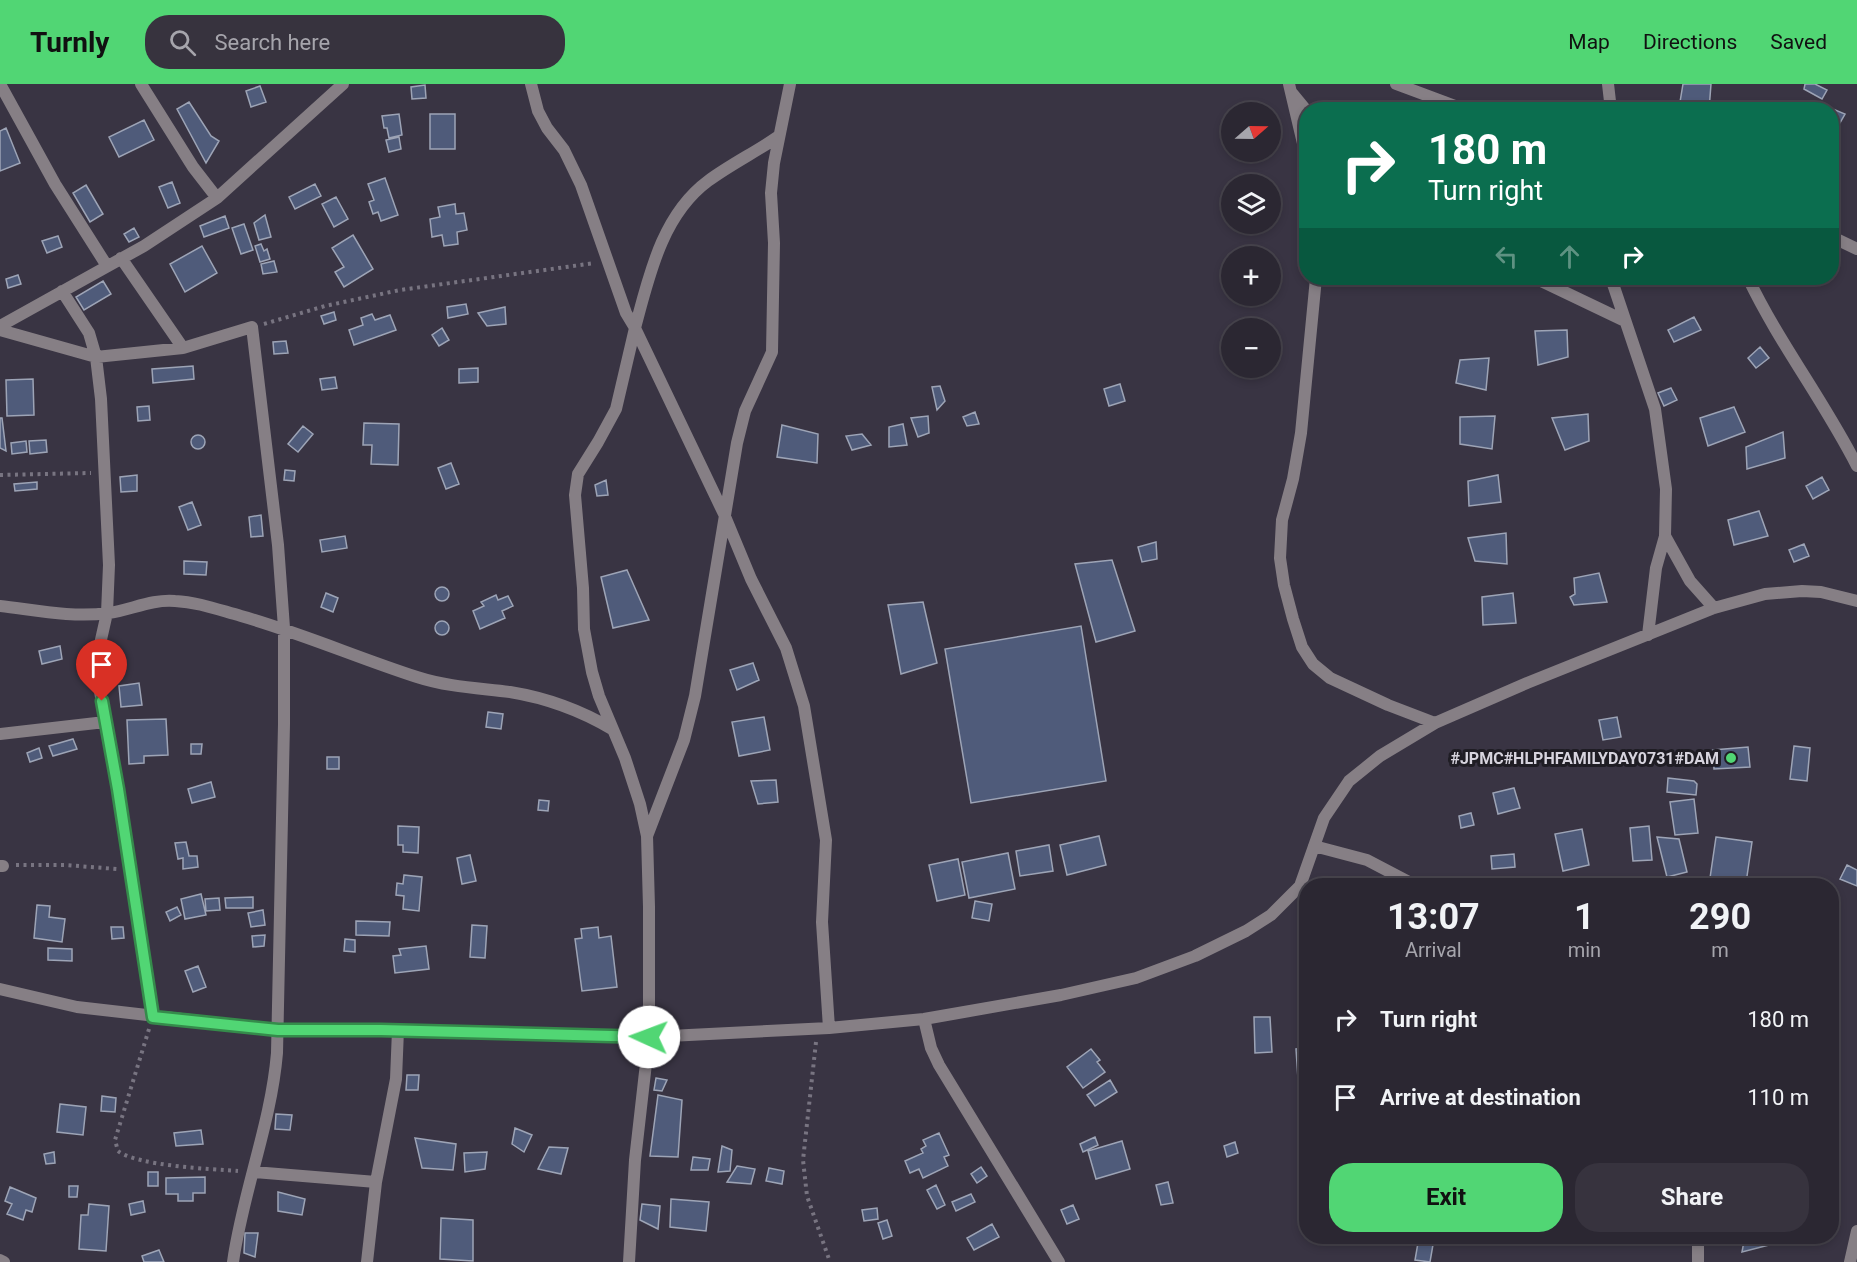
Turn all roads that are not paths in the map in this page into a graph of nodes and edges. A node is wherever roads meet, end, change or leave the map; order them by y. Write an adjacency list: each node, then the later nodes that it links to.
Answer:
1 (0, 84): 18 (street)
2 (141, 84): 14 (street)
3 (343, 84): 14 (street)
4 (531, 84): 26 (street)
5 (790, 84): 13 (street)
6 (1396, 84): 10 (street)
7 (1608, 84): 11 (street)
8 (1290, 88): 9 (street); 12 (street)
9 (1300, 102)
10 (1444, 102)
11 (1610, 102)
12 (1299, 126)
13 (779, 136): 26 (street); 31 (street)
14 (217, 198): 17 (street)
15 (1839, 240): 16 (street)
16 (1857, 249)
17 (121, 258): 18 (street); 28 (street)
18 (107, 266): 23 (street)
19 (1315, 285): 40 (street)
20 (1550, 285): 24 (street)
21 (1613, 285): 24 (street)
22 (1752, 285): 30 (street)
23 (62, 291): 25 (street); 29 (street)
24 (1625, 321): 32 (street)
25 (0, 326)
26 (635, 328): 31 (street); 41 (street)
27 (0, 330): 29 (street)
28 (183, 348): 29 (street); 37 (street)
29 (96, 357): 36 (street)
30 (1857, 466)
31 (724, 514): 43 (street); 51 (street)
32 (1665, 536): 35 (street); 38 (street)
33 (1857, 601): 35 (street)
34 (0, 606): 36 (street)
35 (1714, 608): 38 (street)
36 (107, 613): 37 (street); 39 (street)
37 (284, 628): 41 (street); 52 (street)
38 (1648, 635): 40 (street)
39 (105, 722): 42 (street); 49 (street)
40 (1435, 723): 44 (street)
41 (612, 729): 43 (street)
42 (0, 735)
43 (647, 836): 54 (street)
44 (1314, 846): 45 (street); 46 (street)
45 (1305, 878)
46 (1401, 878)
47 (1299, 890): 50 (street)
48 (0, 989): 49 (street)
49 (153, 1017): 52 (street)
50 (924, 1019): 51 (street); 62 (street)
51 (823, 1029): 54 (street)
52 (278, 1030): 53 (street); 55 (street)
53 (398, 1030): 54 (street); 56 (street)
54 (649, 1037): 61 (street)
55 (254, 1172): 56 (street); 59 (street)
56 (376, 1182): 60 (street)
57 (1857, 1231): 64 (street)
58 (1698, 1244): 63 (street)
59 (233, 1262)
60 (367, 1262)
61 (629, 1262)
62 (1059, 1262)
63 (1698, 1262)
64 (1850, 1262)

